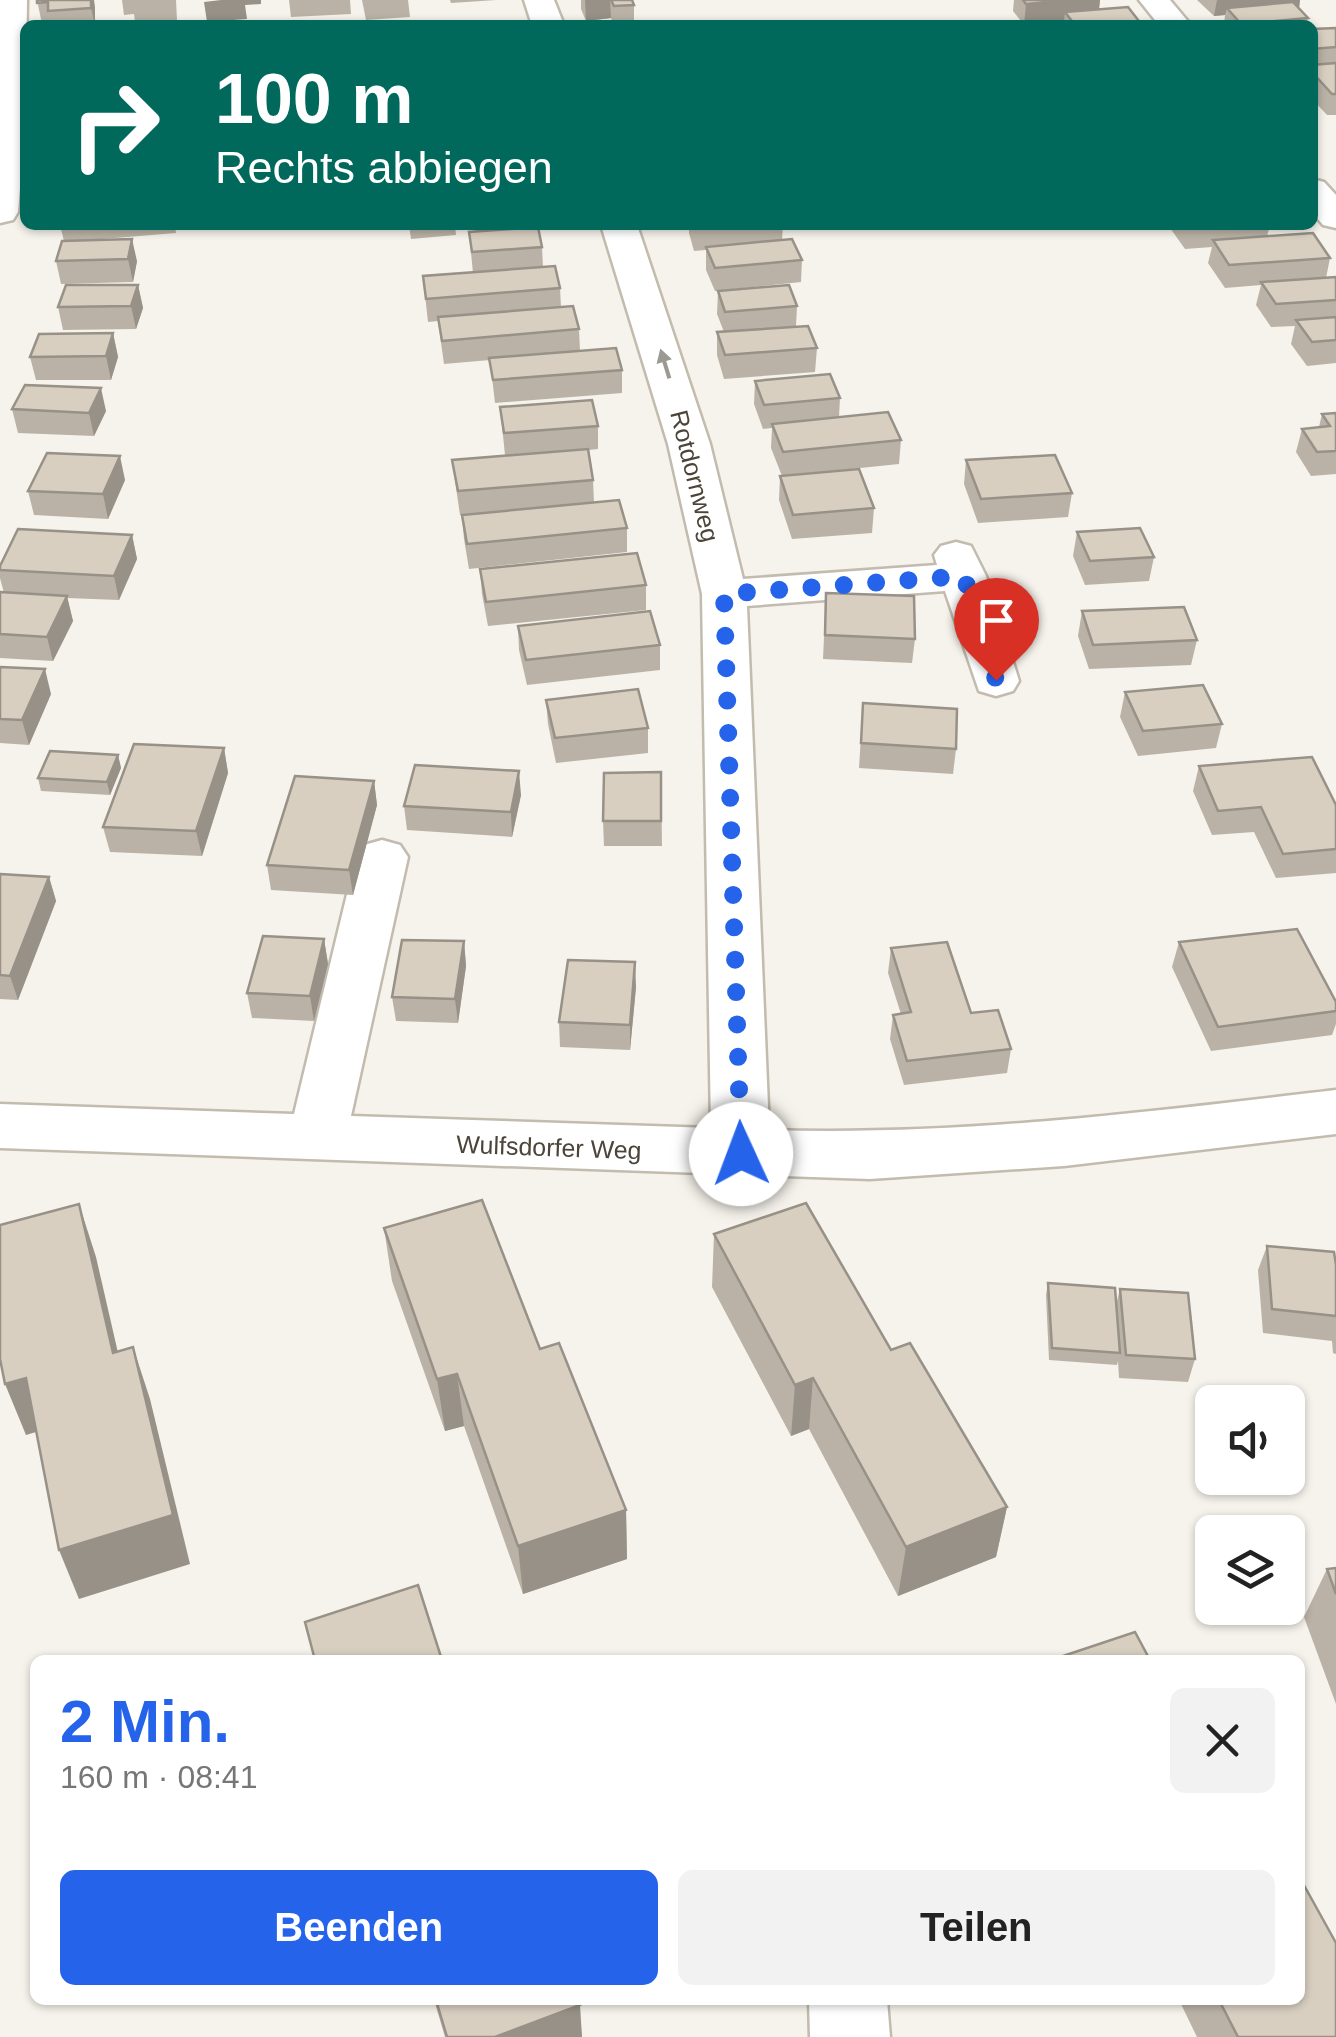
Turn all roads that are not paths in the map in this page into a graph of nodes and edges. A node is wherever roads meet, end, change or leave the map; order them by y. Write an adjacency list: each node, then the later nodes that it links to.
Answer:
1 (12, 0): 5 (street)
2 (1154, 0): 3 (street)
3 (1171, 20)
4 (1318, 196): 6 (street)
5 (0, 212)
6 (1336, 217)
7 (621, 230): 8 (street, Rotdornweg, one-way to 7)
8 (724, 594): 9 (street); 14 (street, Rotdornweg)
9 (996, 680)
10 (382, 857): 13 (street)
11 (1336, 1112): 14 (street, Wulfsdorfer Weg)
12 (0, 1126): 13 (street, Wulfsdorfer Weg)
13 (318, 1136): 14 (street, Wulfsdorfer Weg)
14 (741, 1154)
15 (848, 2005): 16 (street)
16 (850, 2037)

